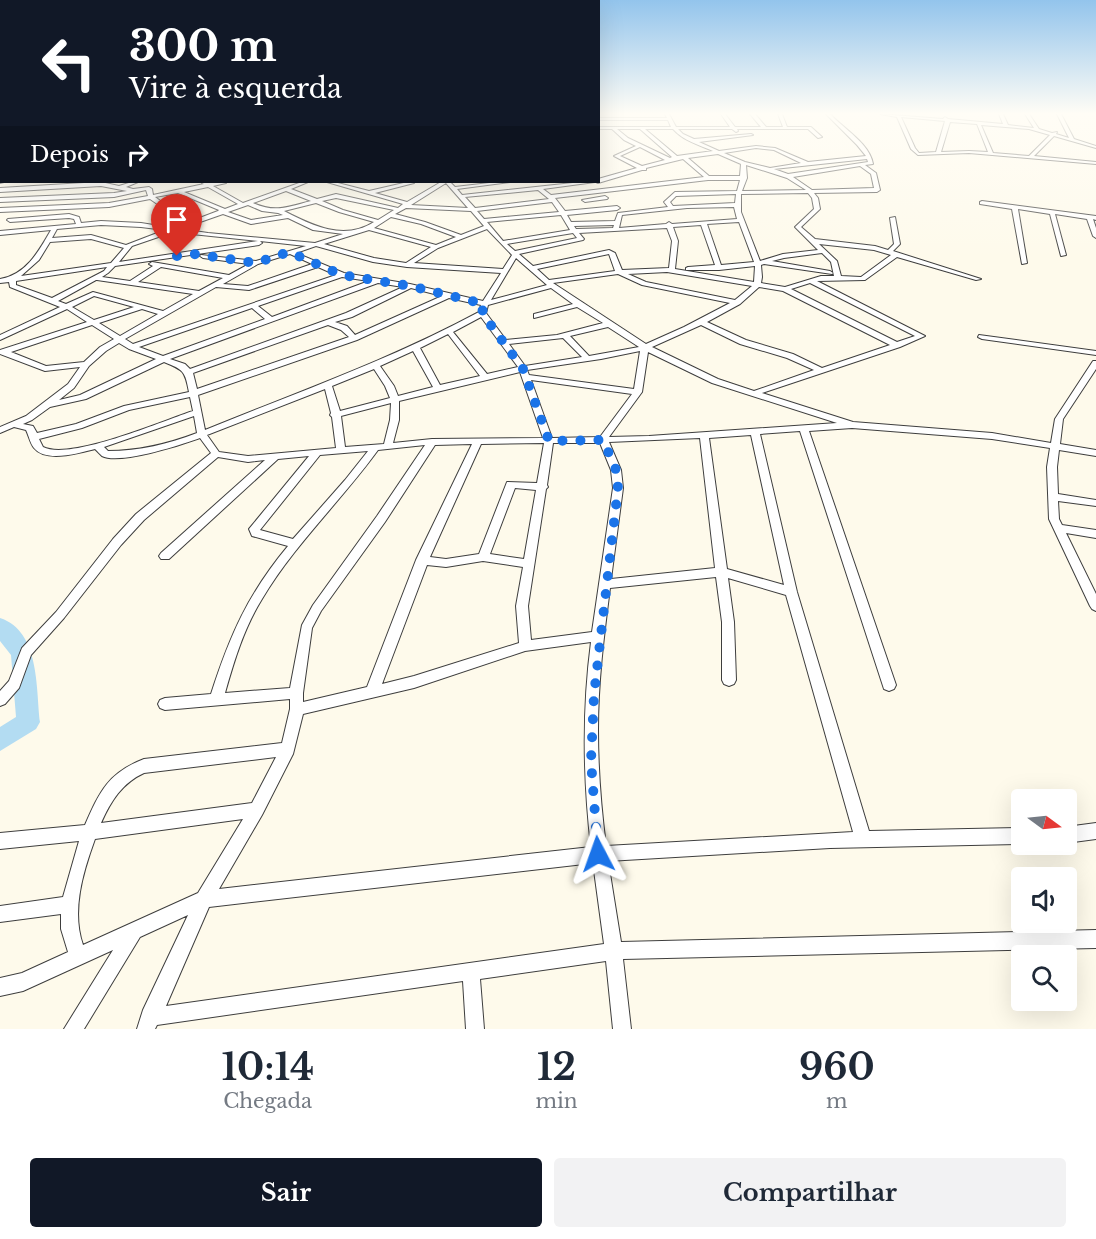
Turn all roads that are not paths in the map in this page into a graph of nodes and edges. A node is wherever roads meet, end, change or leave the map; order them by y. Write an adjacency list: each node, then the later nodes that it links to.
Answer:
1 (631, 162): 11 (street)
2 (664, 162): 11 (street)
3 (690, 162): 16 (street)
4 (738, 162): 8 (street)
5 (802, 162): 9 (street)
6 (827, 162): 9 (street)
7 (871, 162): 10 (street)
8 (743, 164): 12 (street); 17 (street)
9 (807, 164): 12 (street)
10 (862, 166): 14 (street); 40 (street)
11 (645, 168): 13 (street); 18 (street)
12 (769, 169): 14 (street)
13 (654, 173)
14 (787, 176): 40 (street)
15 (662, 178): 32 (street)
16 (708, 178): 17 (street); 32 (street)
17 (744, 178): 44 (street)
18 (600, 180)
19 (107, 183): 35 (street); 39 (street)
20 (133, 183): 35 (street)
21 (205, 183): 42 (street); 52 (street)
22 (283, 183): 34 (street)
23 (303, 183): 34 (street)
24 (333, 183): 45 (street)
25 (390, 183): 33 (street)
26 (407, 183): 33 (street)
27 (444, 183): 55 (street)
28 (448, 183): 36 (street)
29 (498, 183): 36 (street)
30 (579, 183): 37 (street)
31 (596, 183): 43 (street)
32 (669, 183): 43 (street)
33 (397, 185): 45 (street)
34 (293, 186): 38 (street)
35 (119, 188): 41 (street)
36 (456, 188): 46 (street)
37 (539, 188): 46 (street); 49 (street)
38 (285, 189): 51 (street); 52 (street)
39 (0, 190)
40 (809, 190): 44 (street); 92 (street)
41 (134, 191): 47 (street); 50 (street)
42 (177, 191): 47 (street); 61 (street)
43 (600, 191): 48 (street); 49 (street)
44 (741, 191): 54 (street); 57 (street)
45 (368, 193): 55 (street)
46 (463, 196): 60 (street)
47 (151, 197): 59 (street); 71 (street)
48 (605, 198): 49 (street); 63 (street)
49 (552, 199): 60 (street); 64 (street)
50 (0, 200)
51 (316, 202): 55 (street); 62 (street); 74 (street)
52 (244, 203): 61 (street); 62 (street)
53 (981, 203): 56 (street)
54 (737, 205): 57 (street); 72 (street)
55 (404, 207): 58 (street); 66 (street)
56 (1015, 207): 65 (street); 107 (street)
57 (672, 208): 63 (street)
58 (437, 209): 60 (street); 73 (street)
59 (0, 210)
60 (475, 210): 76 (street)
61 (222, 211): 67 (street); 71 (street)
62 (279, 211): 67 (street)
63 (618, 211): 64 (street); 80 (street)
64 (560, 212): 76 (street); 77 (street)
65 (1052, 212): 69 (street); 102 (street)
66 (391, 215): 73 (street); 74 (street)
67 (287, 216): 86 (street)
68 (893, 218): 101 (street)
69 (1093, 218): 87 (street)
70 (10, 220): 79 (street)
71 (195, 220): 83 (street)
72 (741, 220): 75 (street); 108 (street)
73 (418, 221): 88 (street)
74 (380, 222): 81 (street)
75 (704, 222): 78 (street); 115 (street)
76 (485, 224): 88 (street); 93 (street)
77 (569, 224): 80 (street); 84 (street)
78 (669, 224): 80 (street); 116 (street)
79 (79, 225): 82 (street); 83 (street)
80 (616, 227): 84 (street)
81 (369, 228): 86 (street); 96 (street)
82 (54, 229): 85 (street); 89 (street)
83 (166, 229): 90 (street); 95 (street)
84 (574, 231): 93 (street); 99 (street)
85 (3, 232): 91 (street)
86 (354, 233): 94 (street)
87 (1096, 236)
88 (461, 237): 96 (street)
89 (49, 240): 95 (street); 125 (street)
90 (277, 240): 94 (street); 100 (street)
91 (2, 241)
92 (813, 241): 97 (street); 101 (street)
93 (502, 243): 99 (street)
94 (321, 244): 98 (street); 103 (street)
95 (126, 247): 109 (street)
96 (436, 247): 112 (street)
97 (824, 251): 105 (street); 122 (street)
98 (289, 252): 106 (street); 111 (street)
99 (516, 253): 114 (street); 118 (street)
100 (194, 254): 104 (street); 106 (street)
101 (892, 254): 122 (street); 126 (street)
102 (1063, 255)
103 (373, 260): 112 (street); 113 (street)
104 (140, 262): 109 (street); 110 (street)
105 (765, 262): 108 (street); 122 (street)
106 (256, 263): 123 (street)
107 (1024, 263)
108 (756, 264): 115 (street); 132 (street)
109 (113, 265): 124 (street); 125 (street)
110 (160, 265): 123 (street); 130 (street)
111 (317, 265): 120 (street); 133 (street)
112 (407, 265): 118 (street)
113 (365, 266)
114 (533, 268): 119 (street); 131 (street)
115 (719, 268): 116 (street)
116 (669, 270): 119 (street); 132 (street)
117 (358, 271): 121 (street)
118 (504, 271): 144 (street)
119 (619, 272): 131 (street); 139 (street)
120 (342, 275): 121 (street); 141 (street)
121 (351, 276): 128 (street)
122 (838, 276): 129 (street)
123 (228, 277): 133 (street)
124 (97, 278): 130 (street); 138 (street)
125 (13, 279): 127 (street); 138 (street)
126 (978, 279)
127 (0, 281)
128 (377, 281): 134 (street); 147 (street)
129 (811, 281): 135 (street); 159 (street)
130 (132, 283): 136 (street)
131 (549, 284): 140 (street); 144 (street)
132 (758, 284): 135 (street); 139 (street)
133 (214, 285): 136 (street)
134 (410, 286): 137 (street); 150 (street)
135 (785, 289): 159 (street)
136 (199, 293): 145 (street)
137 (449, 295): 144 (street); 156 (street)
138 (54, 300): 142 (street)
139 (737, 302): 148 (street)
140 (579, 304): 146 (street); 151 (street)
141 (252, 305): 147 (street); 160 (street)
142 (68, 307): 143 (street); 149 (street); 155 (street)
143 (142, 307): 145 (street); 149 (street)
144 (483, 308): 152 (street); 158 (street)
145 (164, 313): 157 (street)
146 (537, 316)
147 (271, 320): 166 (street)
148 (700, 321): 162 (street); 170 (street)
149 (90, 322): 157 (street); 163 (street)
150 (330, 322): 156 (street); 171 (street)
151 (610, 324): 153 (street); 162 (street)
152 (448, 330): 161 (street); 173 (street)
153 (565, 335): 158 (street); 165 (street)
154 (982, 337): 164 (street)
155 (0, 338)
156 (354, 338): 177 (street)
157 (118, 339): 160 (street); 168 (street)
158 (506, 342): 172 (street)
159 (897, 345): 170 (street)
160 (132, 347): 166 (street)
161 (415, 347): 169 (street); 175 (street)
162 (645, 347): 165 (street); 176 (street); 178 (street)
163 (2, 351): 168 (street)
164 (1096, 353)
165 (586, 357): 172 (street)
166 (165, 358): 171 (street); 180 (street)
167 (1096, 363): 198 (street)
168 (86, 364): 180 (street)
169 (375, 365): 174 (street); 179 (street)
170 (820, 370): 178 (street)
171 (189, 372): 177 (street)
172 (524, 373): 173 (street); 176 (street); 193 (street)
173 (486, 378): 175 (street)
174 (327, 384): 182 (street); 188 (street)
175 (438, 389): 179 (street)
176 (638, 392): 191 (street)
177 (192, 393): 181 (street); 190 (street)
178 (752, 394): 184 (street)
179 (397, 399): 182 (street); 195 (street)
180 (46, 405): 183 (street)
181 (195, 413): 188 (street); 196 (street)
182 (334, 415): 199 (street)
183 (14, 425): 186 (street); 190 (street)
184 (852, 425): 185 (street); 198 (street)
185 (804, 429): 187 (street); 222 (street)
186 (0, 430)
187 (755, 432): 189 (street); 217 (street)
188 (202, 435): 196 (street); 202 (street)
189 (704, 436): 191 (street); 214 (street)
190 (34, 437): 196 (street)
191 (603, 440): 193 (street); 215 (street)
192 (477, 441): 193 (street); 194 (street); 212 (street)
193 (549, 441): 204 (street)
194 (432, 442): 195 (street); 226 (street)
195 (388, 445): 197 (street)
196 (97, 446)
197 (376, 446): 199 (street); 209 (street)
198 (1053, 446): 201 (street); 205 (street)
199 (340, 450): 200 (street)
200 (318, 452): 203 (street); 209 (street)
201 (1096, 453)
202 (216, 454): 203 (street); 225 (street)
203 (276, 456): 210 (street)
204 (543, 487): 211 (street); 213 (street)
205 (1052, 497): 206 (street); 207 (street)
206 (1096, 503)
207 (1058, 528): 208 (street); 216 (street)
208 (1096, 534)
209 (296, 544): 224 (street)
210 (165, 556)
211 (483, 557): 212 (street); 213 (street)
212 (423, 560): 223 (street)
213 (528, 564): 220 (street)
214 (722, 572): 215 (street); 217 (street); 221 (street)
215 (606, 584): 219 (street)
216 (1091, 587): 218 (street)
217 (791, 592): 234 (street)
218 (1096, 606)
219 (599, 636): 220 (street); 236 (street)
220 (525, 646): 223 (street)
221 (729, 680)
222 (889, 685)
223 (372, 692): 226 (street)
224 (216, 699): 226 (street); 227 (street)
225 (0, 700)
226 (297, 701): 228 (street)
227 (165, 704)
228 (288, 749): 229 (street); 231 (street)
229 (257, 810): 231 (street); 237 (street)
230 (1096, 831): 232 (street)
231 (88, 832): 235 (street); 238 (street)
232 (1077, 834)
233 (1011, 836): 234 (street)
234 (863, 839): 236 (street)
235 (0, 841)
236 (598, 854): 237 (street); 242 (street)
237 (204, 899): 240 (street); 246 (street)
238 (70, 904): 239 (street); 243 (street)
239 (0, 914)
240 (135, 929): 243 (street); 247 (street)
241 (1096, 939): 242 (street)
242 (615, 951): 244 (street); 249 (street)
243 (78, 956): 245 (street)
244 (471, 972): 246 (street); 248 (street)
245 (0, 987)
246 (148, 1023)
247 (73, 1029)
248 (475, 1029)
249 (622, 1029)

